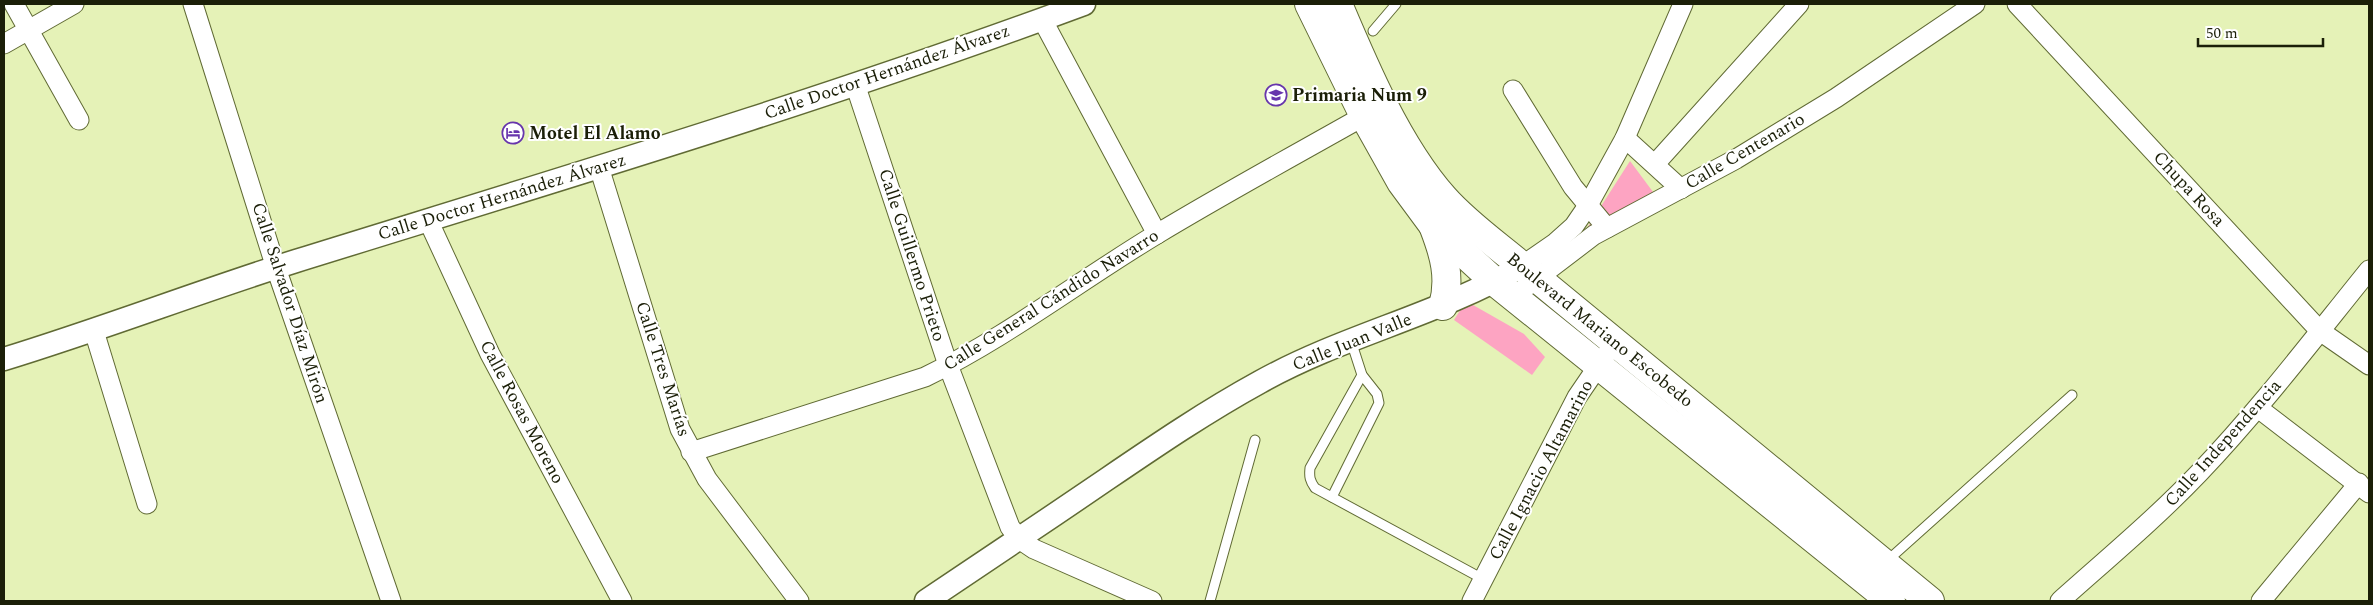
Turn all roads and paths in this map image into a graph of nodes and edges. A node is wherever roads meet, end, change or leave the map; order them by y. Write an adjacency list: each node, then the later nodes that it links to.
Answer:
1 (14, 4): 13 (street)
2 (74, 4): 13 (street)
3 (193, 4): 29 (street, Calle Salvador Díaz Mirón)
4 (1084, 4): 12 (street, Calle Doctor Hernández Álvarez)
5 (1309, 4): 18 (main road, Boulevard Mariano Escobedo)
6 (1338, 4): 31 (main road, Boulevard Mariano Escobedo)
7 (1396, 4): 14 (lane)
8 (1683, 4): 20 (street, Calle Juan Valle)
9 (1799, 4): 21 (street)
10 (1975, 4): 23 (street, Calle Centenario)
11 (2017, 4): 35 (street, Chupa Rosa)
12 (1042, 19): 16 (street, Calle Doctor Hernández Álvarez); 28 (street)
13 (28, 30): 15 (street); 19 (street)
14 (1372, 31)
15 (4, 44)
16 (855, 84): 22 (street, Calle Doctor Hernández Álvarez); 41 (street, Calle Guillermo Prieto)
17 (1513, 90): 24 (street)
18 (1364, 116): 26 (main road, Boulevard Mariano Escobedo); 28 (street, Calle General Cándido Navarro)
19 (79, 120)
20 (1625, 138): 21 (street); 24 (street, Calle Juan Valle)
21 (1655, 164): 23 (street)
22 (599, 167): 25 (street, Calle Doctor Hernández Álvarez); 46 (street, Calle Tres Marías)
23 (1681, 189): 27 (street, Calle Centenario)
24 (1587, 207): 27 (street); 31 (street, Calle Juan Valle)
25 (428, 220): 29 (street, Calle Doctor Hernández Álvarez); 54 (street, Calle Rosas Moreno)
26 (1432, 224): 32 (main road, Boulevard Mariano Escobedo); 33 (main road)
27 (1607, 228): 31 (street, Calle Centenario)
28 (1156, 234): 41 (street, Calle General Cándido Navarro)
29 (276, 268): 34 (street, Calle Doctor Hernández Álvarez); 53 (street, Calle Salvador Díaz Mirón)
30 (2369, 270): 35 (street, Calle Independencia)
31 (1530, 272): 32 (street, Calle Juan Valle); 37 (main road, Boulevard Mariano Escobedo)
32 (1505, 289): 33 (street, Calle Juan Valle); 39 (main road, Boulevard Mariano Escobedo)
33 (1442, 306): 36 (street, Calle Juan Valle)
34 (94, 331): 38 (street, Calle Doctor Hernández Álvarez); 49 (street)
35 (2320, 331): 40 (street, Chupa Rosa); 44 (street, Calle Independencia)
36 (1351, 341): 42 (lane); 50 (street, Calle Juan Valle)
37 (1616, 342): 39 (street, Calle Ignacio Altamarino); 51 (main road, Boulevard Mariano Escobedo)
38 (4, 359)
39 (1599, 363): 52 (street, Calle Ignacio Altamarino); 60 (main road, Boulevard Mariano Escobedo)
40 (2369, 365)
41 (948, 366): 46 (street, Calle General Cándido Navarro); 50 (street, Calle Guillermo Prieto)
42 (1362, 375): 48 (lane); 48 (lane)
43 (2072, 395): 51 (lane)
44 (2258, 408): 47 (street); 62 (street, Calle Independencia)
45 (1255, 440): 58 (lane)
46 (691, 452): 55 (street, Calle Tres Marías)
47 (2364, 488): 63 (street)
48 (1332, 497): 52 (lane)
49 (147, 504)
50 (1019, 539): 56 (street, Calle Juan Valle); 57 (street)
51 (1885, 563): 61 (main road, Boulevard Mariano Escobedo)
52 (1483, 579): 59 (street, Calle Ignacio Altamarino)
53 (391, 601)
54 (622, 601)
55 (799, 601)
56 (926, 601)
57 (1152, 601)
58 (1210, 601)
59 (1472, 601)
60 (1891, 601)
61 (1930, 601)
62 (2060, 601)
63 (2261, 601)

